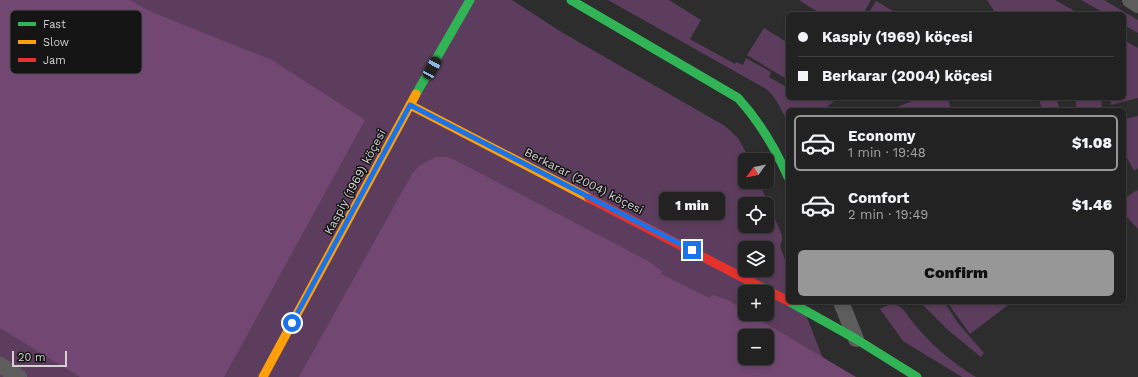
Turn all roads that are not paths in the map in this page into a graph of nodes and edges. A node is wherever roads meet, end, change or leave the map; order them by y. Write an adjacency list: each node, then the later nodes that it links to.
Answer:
1 (470, 0): 5 (street, Kaspiy (1969) köçesi)
2 (571, 0): 6 (street)
3 (1130, 0): 4 (street)
4 (1138, 5)
5 (410, 105): 7 (street, Berkarar (2004) köçesi); 13 (street, Kaspiy (1969) köçesi)
6 (786, 173)
7 (786, 299)
8 (794, 304): 10 (street, Berkarar (2004) köçesi)
9 (842, 304): 10 (street)
10 (856, 339): 14 (street, Berkarar (2004) köçesi)
11 (0, 365): 12 (street)
12 (19, 377)
13 (263, 377)
14 (917, 377)

